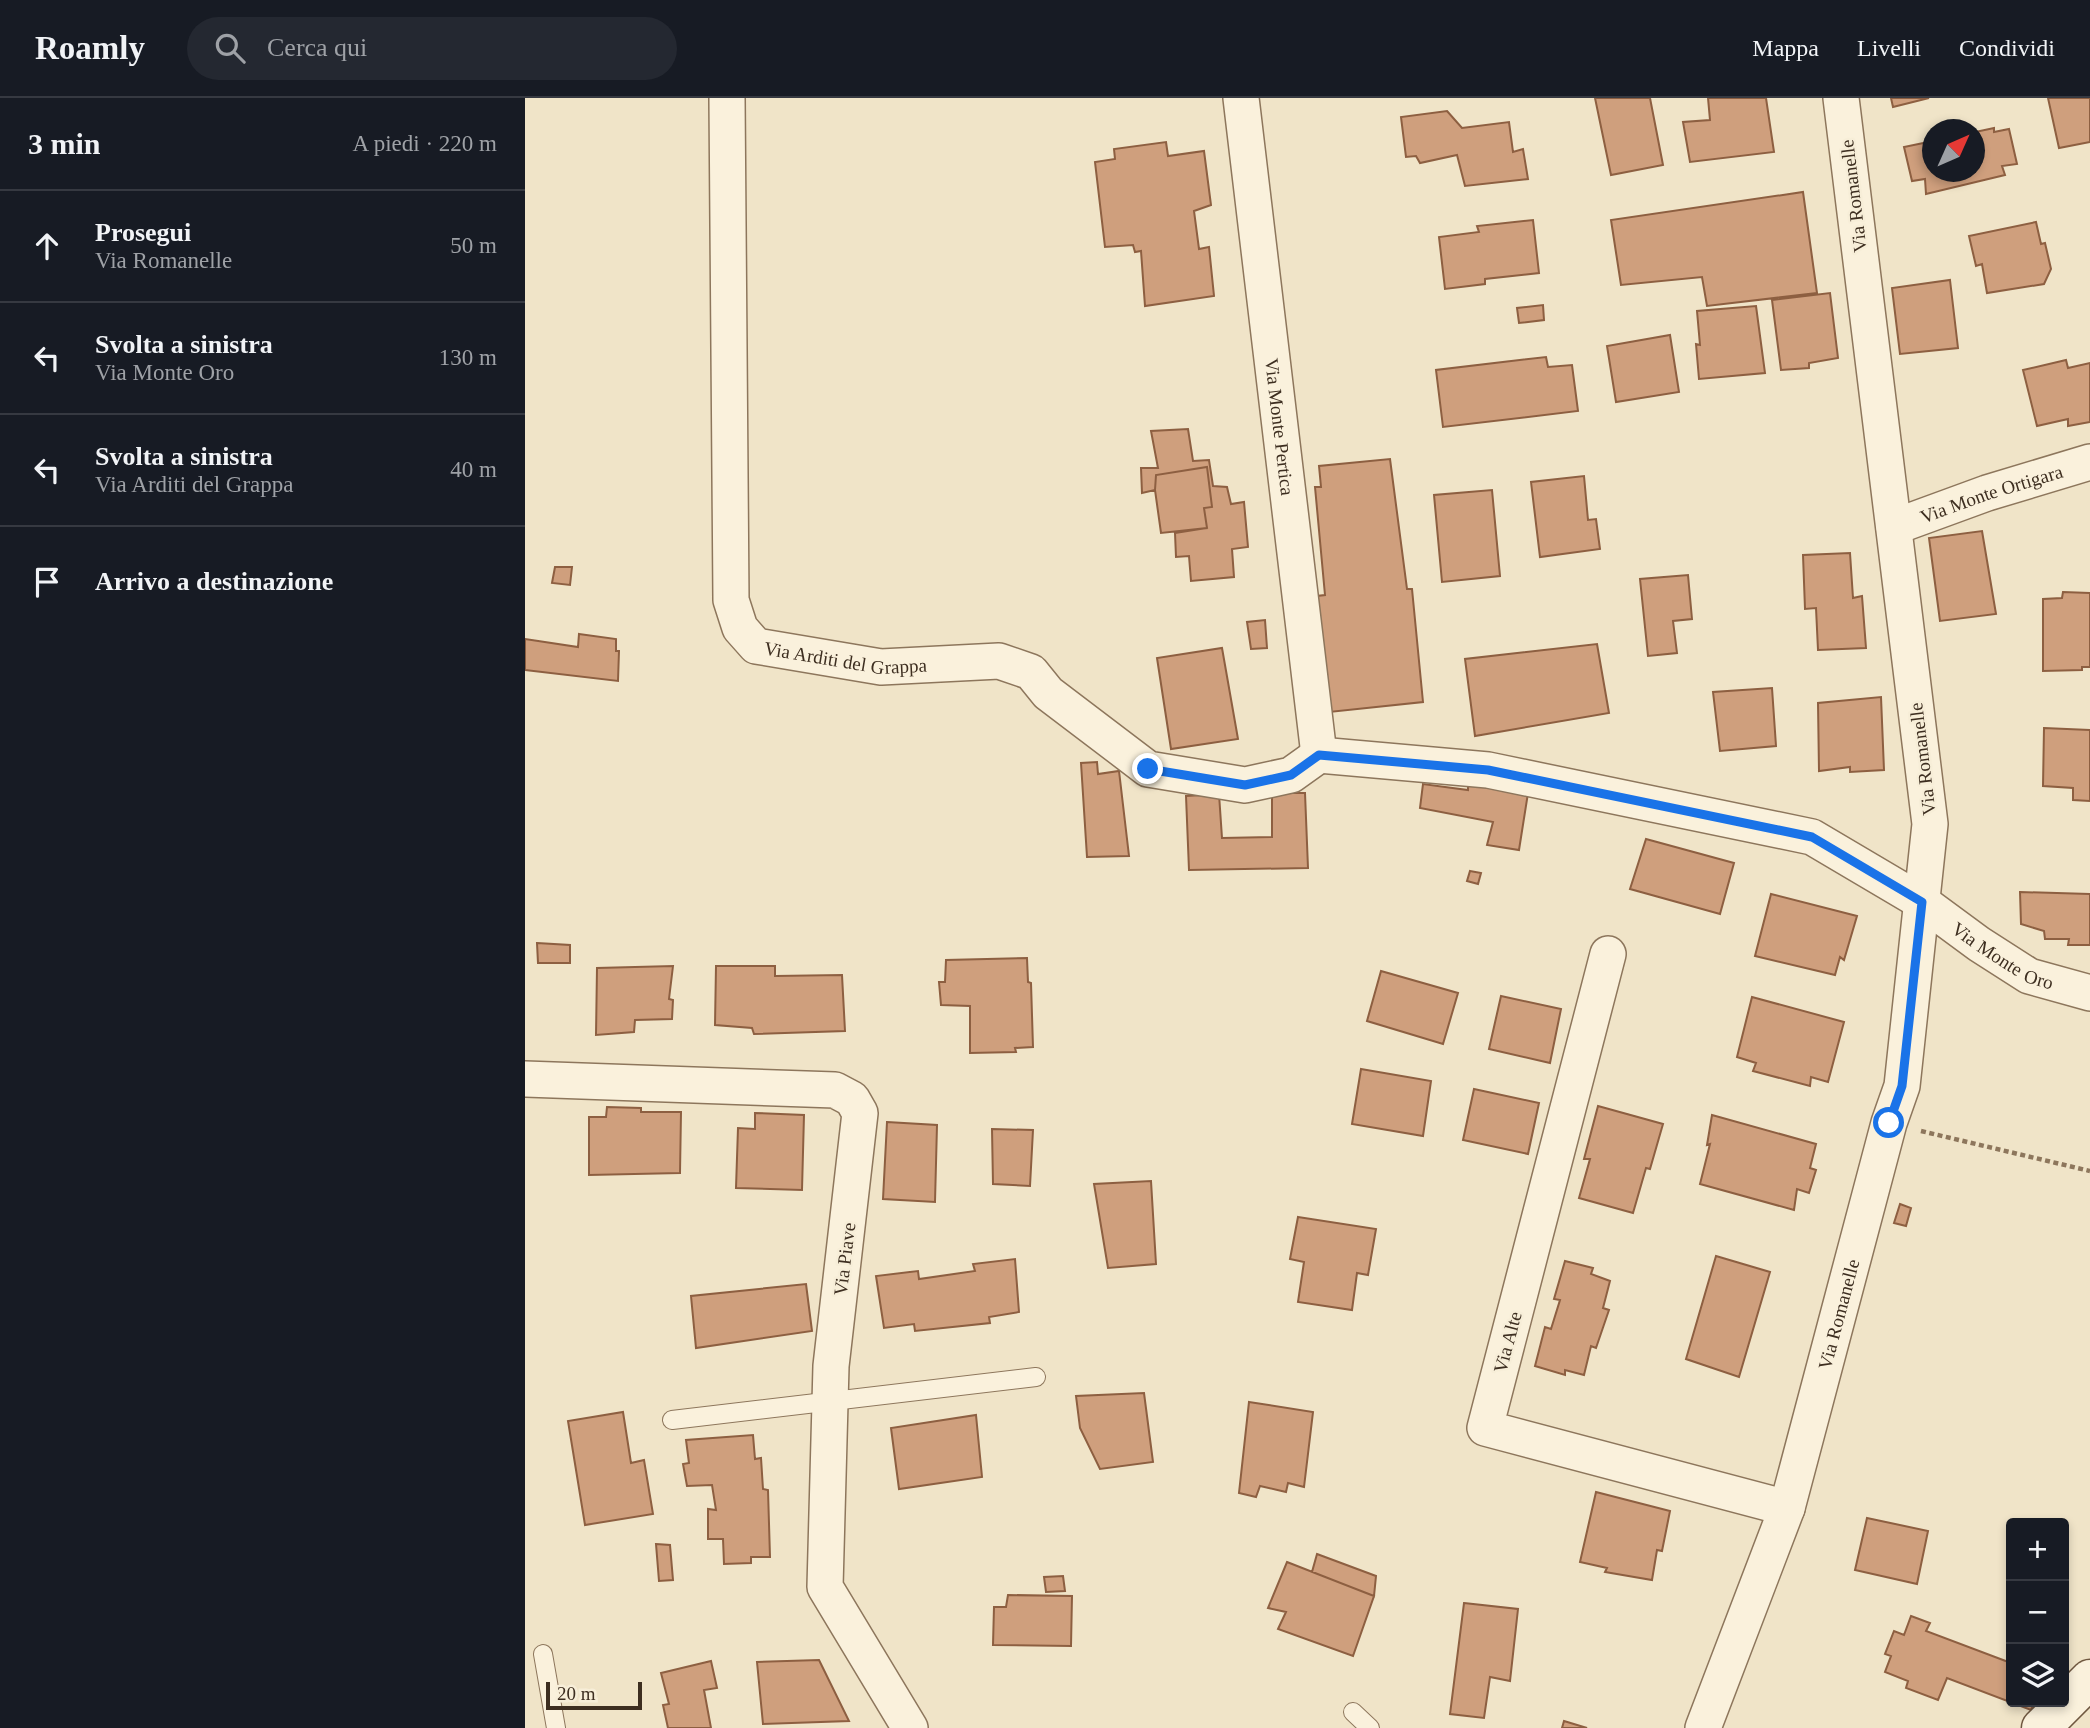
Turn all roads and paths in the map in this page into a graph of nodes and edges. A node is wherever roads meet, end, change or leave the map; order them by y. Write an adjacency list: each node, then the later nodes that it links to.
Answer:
1 (727, 98): 6 (street, Via Arditi del Grappa)
2 (1241, 98): 6 (street, Via Monte Pertica)
3 (1841, 98): 5 (street, Via Romanelle)
4 (2090, 462): 5 (street, Via Monte Ortigara)
5 (1894, 527): 7 (street, Via Romanelle)
6 (1319, 755): 7 (street, Via Monte Oro)
7 (1922, 902): 9 (street, Via Monte Oro); 11 (street, Via Romanelle)
8 (1608, 954): 16 (street, Via Alte)
9 (2090, 993)
10 (525, 1079): 14 (street, Via Piave)
11 (1889, 1123): 12 (path); 16 (street, Via Romanelle)
12 (2090, 1171)
13 (1035, 1377): 14 (lane)
14 (830, 1401): 15 (lane); 21 (street, Via Piave)
15 (672, 1419)
16 (1787, 1508): 23 (street, Via Romanelle)
17 (543, 1654): 20 (lane)
18 (2090, 1679): 24 (street)
19 (1353, 1713): 22 (lane)
20 (556, 1728)
21 (910, 1728)
22 (1370, 1728)
23 (1703, 1728)
24 (2041, 1728)

